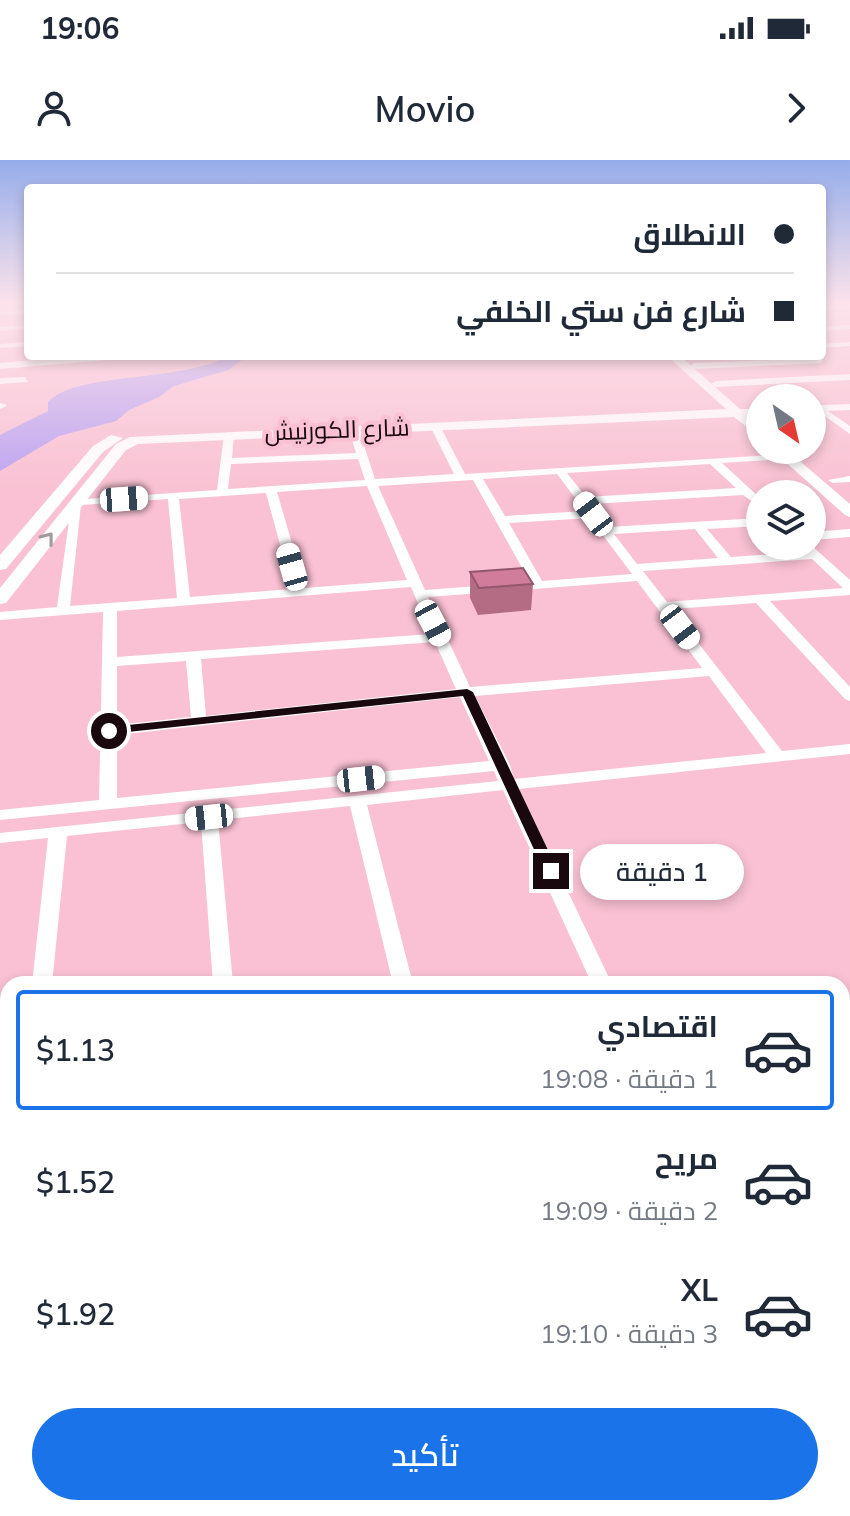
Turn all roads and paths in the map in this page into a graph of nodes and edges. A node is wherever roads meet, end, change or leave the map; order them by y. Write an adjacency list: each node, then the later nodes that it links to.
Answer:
1 (685, 365): 13 (main road)
2 (701, 365): 4 (street)
3 (829, 365): 5 (street)
4 (694, 366): 9 (main road)
5 (849, 378): 7 (street)
6 (25, 380): 8 (street)
7 (782, 380): 9 (street); 10 (street)
8 (0, 381)
9 (716, 384): 13 (main road)
10 (787, 384)
11 (826, 406): 12 (street)
12 (850, 407)
13 (743, 411): 15 (main road, شارع الكورنيش)
14 (826, 413): 18 (street)
15 (504, 420): 16 (main road, شارع الكورنيش); 50 (main road, شارع الكورنيش)
16 (435, 426): 17 (main road, شارع الكورنيش); 28 (street)
17 (354, 430): 19 (main road, شارع الكورنيش); 20 (street)
18 (850, 431)
19 (229, 435): 22 (street); 38 (main road, شارع الكورنيش)
20 (363, 456): 22 (street); 31 (street)
21 (746, 457): 23 (street)
22 (226, 461): 34 (street)
23 (713, 461): 26 (street); 33 (street)
24 (800, 464): 39 (main road)
25 (807, 464): 30 (main road)
26 (560, 471): 27 (street); 37 (street)
27 (476, 476): 28 (street); 41 (street)
28 (461, 477): 31 (street)
29 (850, 479): 30 (street)
30 (833, 480): 35 (main road)
31 (371, 483): 32 (street); 53 (street)
32 (271, 490): 34 (street); 55 (street)
33 (746, 491): 37 (street)
34 (222, 493): 36 (street)
35 (850, 495)
36 (173, 496): 38 (street); 58 (street)
37 (583, 501): 40 (street)
38 (76, 502): 57 (main road, شارع الكورنيش, one-way to 38); 61 (street)
39 (850, 512)
40 (593, 514): 41 (street); 44 (street)
41 (500, 520): 52 (street)
42 (746, 523): 43 (street)
43 (698, 526): 44 (street); 49 (street)
44 (607, 531): 51 (street)
45 (850, 533): 46 (street)
46 (826, 535)
47 (746, 558): 49 (street)
48 (820, 560): 54 (street)
49 (727, 561): 51 (street)
50 (0, 565)
51 (638, 572): 52 (street); 59 (street)
52 (538, 585): 53 (street)
53 (418, 589): 55 (street); 63 (street)
54 (850, 589): 56 (street)
55 (300, 593): 58 (street)
56 (759, 598): 59 (street); 68 (street)
57 (0, 599)
58 (184, 602): 60 (street)
59 (663, 606): 66 (street)
60 (110, 607): 61 (street); 65 (street)
61 (63, 611): 62 (street)
62 (0, 616)
63 (441, 637): 64 (street); 67 (street)
64 (193, 656): 65 (street); 69 (street)
65 (110, 662): 70 (street)
66 (713, 671): 67 (street); 72 (street)
67 (467, 692): 69 (street); 73 (street)
68 (850, 696)
69 (199, 721): 70 (street)
70 (109, 731): 76 (street)
71 (850, 749): 72 (street)
72 (778, 757): 74 (street)
73 (502, 765): 74 (street); 76 (street)
74 (512, 787): 75 (street); 84 (street)
75 (358, 802): 78 (street); 83 (street)
76 (108, 804): 77 (street)
77 (0, 815)
78 (209, 817): 79 (street); 82 (street)
79 (58, 833): 80 (street); 81 (street)
80 (0, 838)
81 (43, 976)
82 (222, 976)
83 (401, 976)
84 (598, 976)

